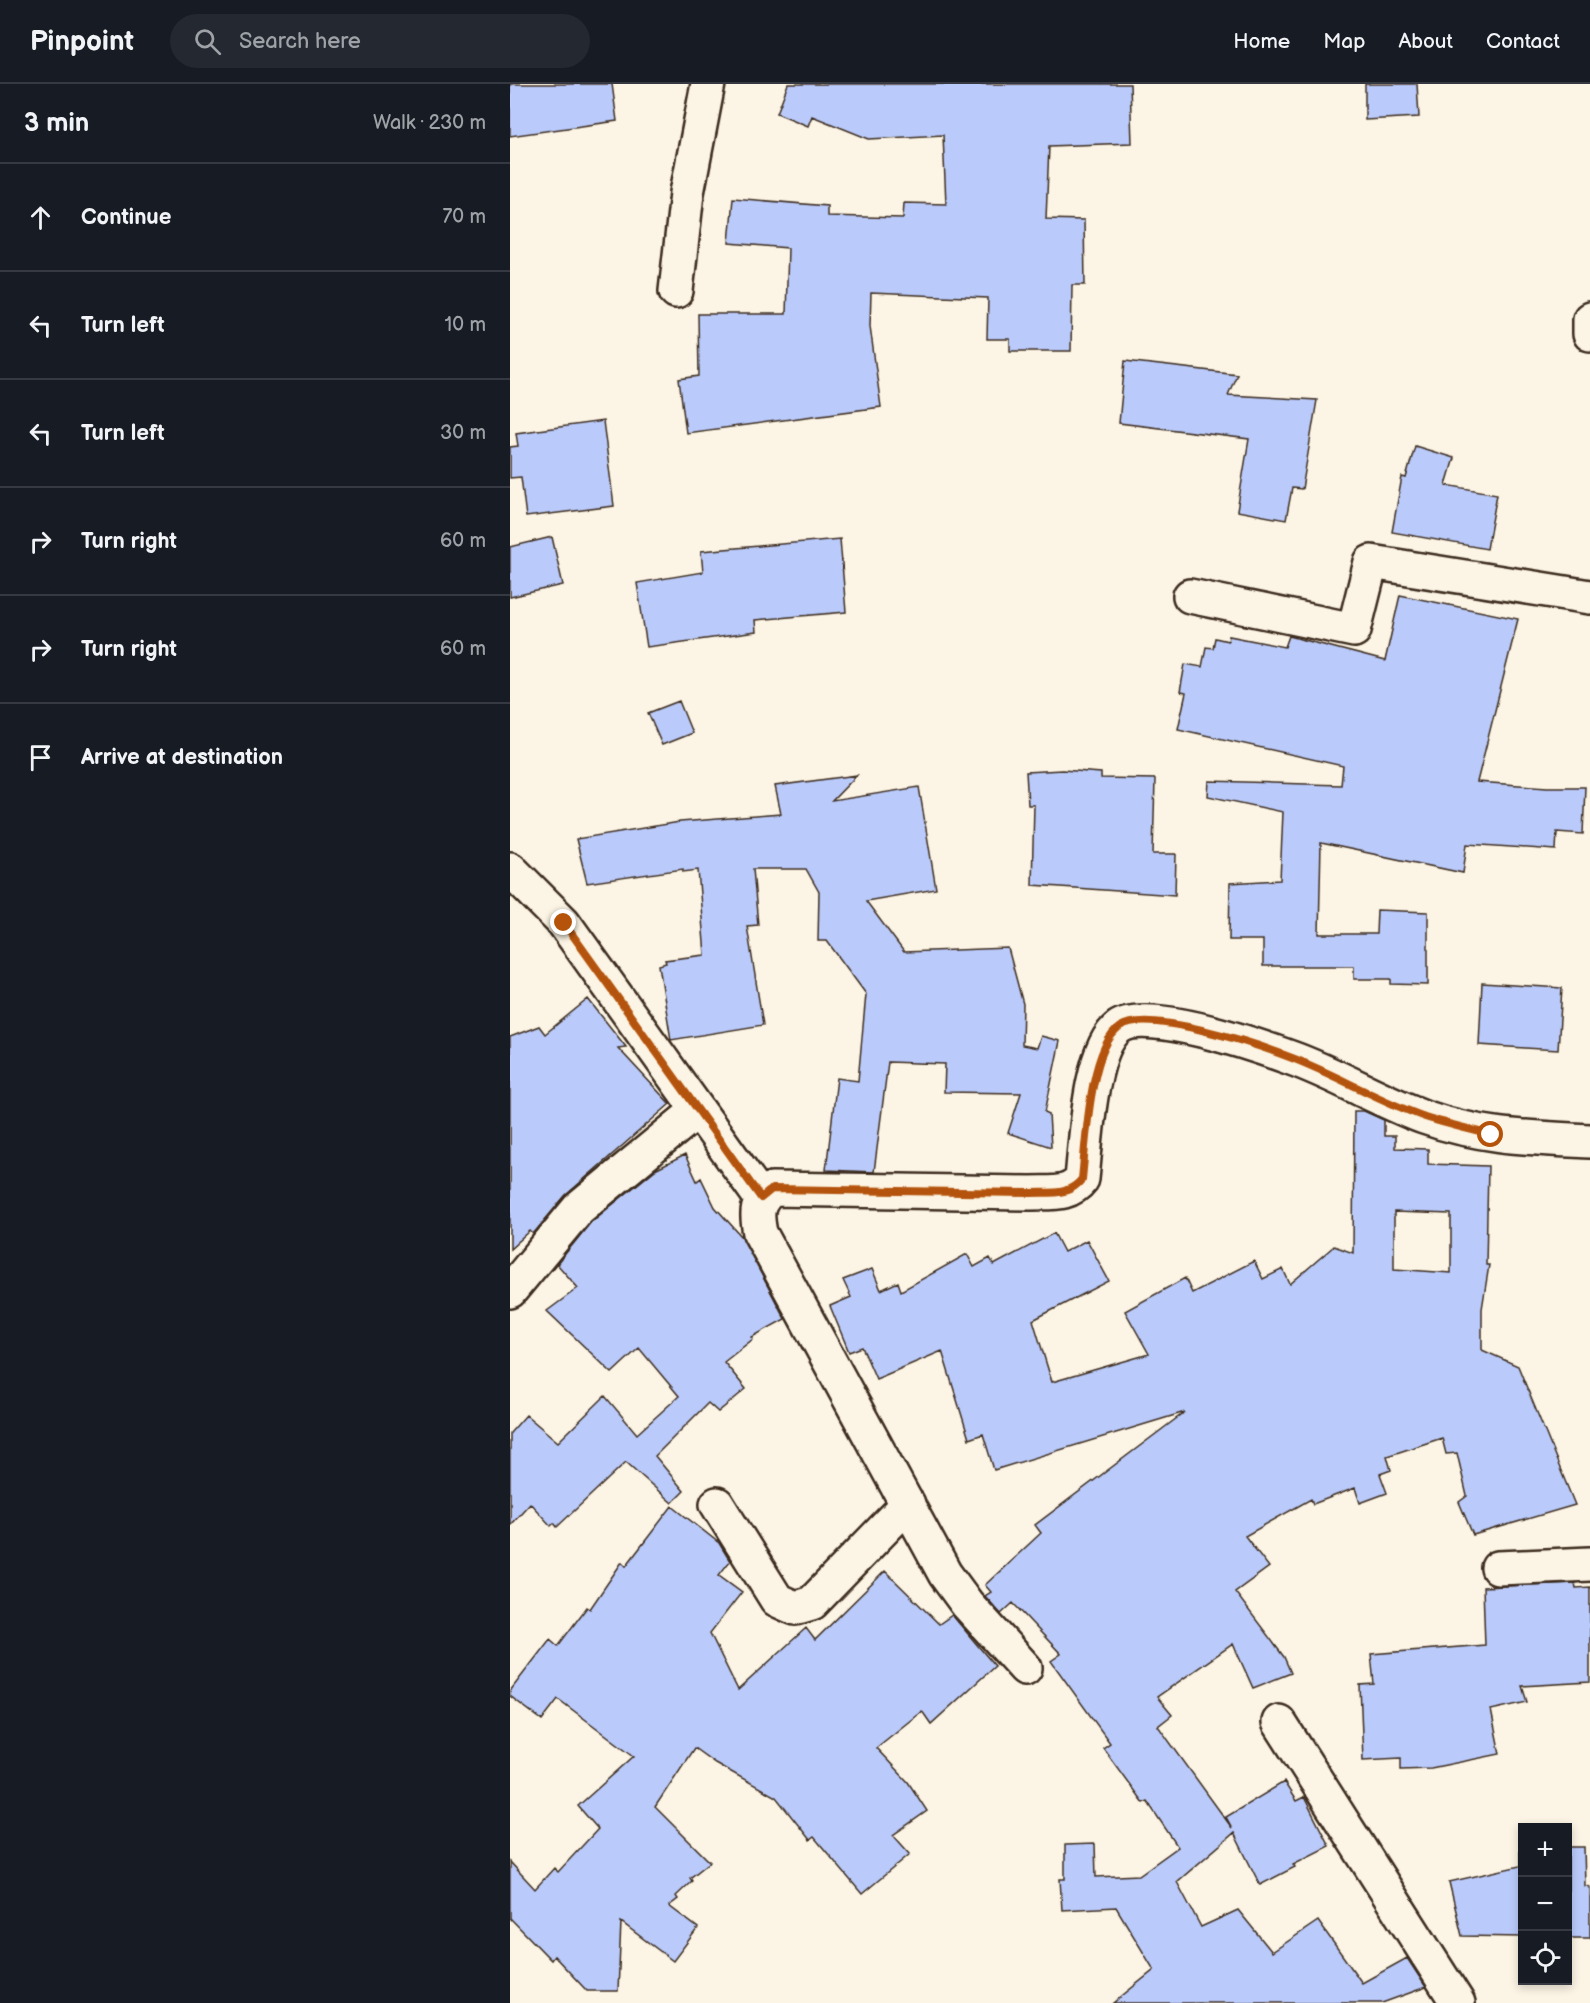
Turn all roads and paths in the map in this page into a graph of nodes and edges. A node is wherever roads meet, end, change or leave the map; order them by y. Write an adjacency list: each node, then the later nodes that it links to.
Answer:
1 (708, 84): 2 (street)
2 (676, 291)
3 (1590, 319): 4 (street)
4 (1590, 334)
5 (1190, 596): 6 (street)
6 (1590, 597)
7 (510, 869): 8 (street)
8 (698, 1110): 10 (street); 11 (street)
9 (1590, 1142): 10 (street)
10 (761, 1198): 13 (street)
11 (510, 1291)
12 (717, 1504): 13 (street)
13 (908, 1504): 16 (street)
14 (1590, 1564): 15 (street)
15 (1498, 1568)
16 (1025, 1668)
17 (1279, 1722): 18 (street)
18 (1458, 2003)

